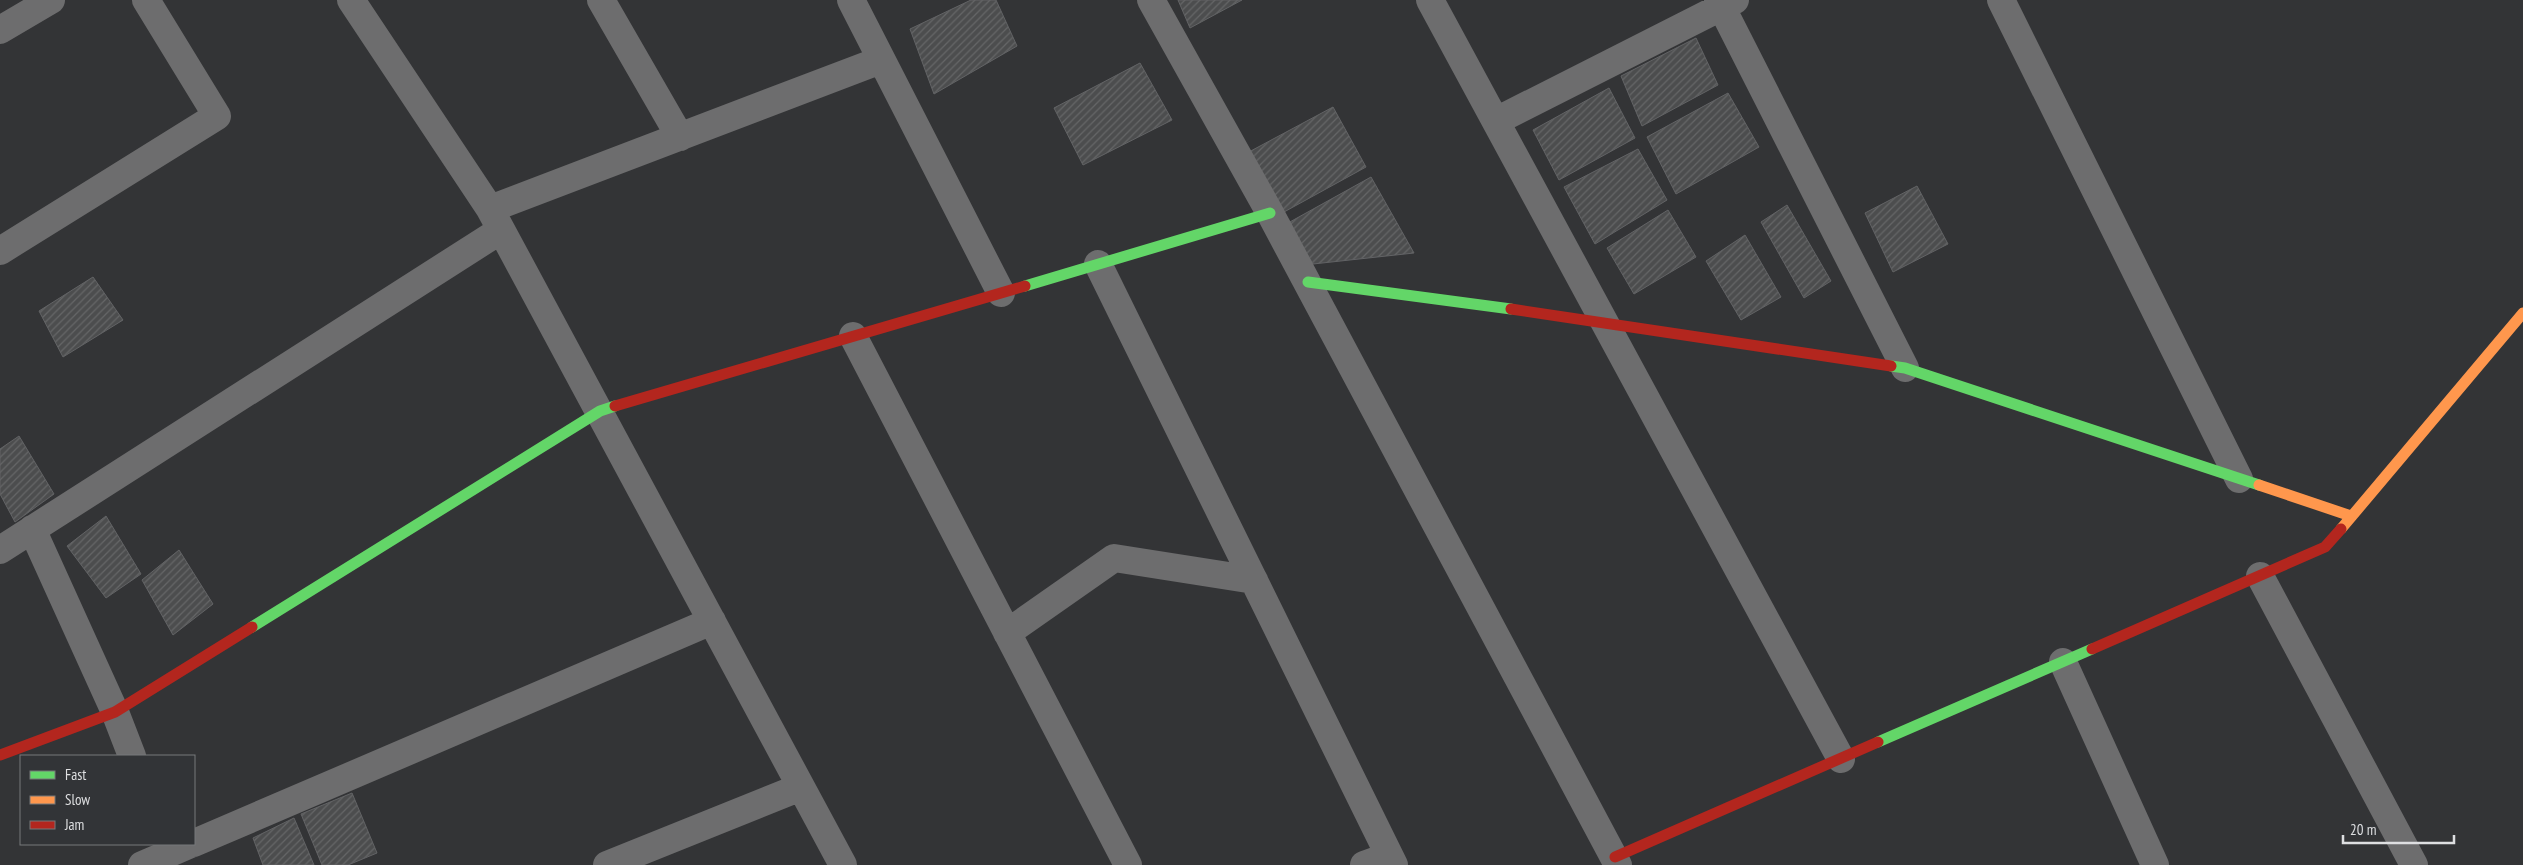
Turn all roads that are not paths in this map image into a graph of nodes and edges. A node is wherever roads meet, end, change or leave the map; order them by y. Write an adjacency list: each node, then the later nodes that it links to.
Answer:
1 (51, 0): 10 (street)
2 (146, 0): 16 (street)
3 (351, 0): 15 (street)
4 (600, 0): 13 (street)
5 (851, 0): 11 (street)
6 (1151, 0): 14 (street)
7 (1430, 0): 12 (street)
8 (2002, 0): 25 (street)
9 (1725, 2): 12 (street); 23 (street)
10 (0, 30)
11 (881, 60): 13 (street); 19 (street)
12 (1496, 121): 21 (street)
13 (680, 137): 15 (street)
14 (1270, 213): 17 (street); 18 (street)
15 (495, 219): 24 (street); 27 (street)
16 (0, 251)
17 (1098, 264): 19 (street); 30 (street)
18 (1308, 282): 21 (street); 42 (street)
19 (1000, 293): 22 (street)
20 (2523, 313): 26 (street)
21 (1605, 322): 23 (street); 37 (street)
22 (853, 336): 24 (street); 32 (street)
23 (1905, 368): 25 (street)
24 (600, 411): 31 (street); 34 (street)
25 (2239, 480): 26 (street)
26 (2351, 516): 29 (street)
27 (32, 529): 28 (street); 34 (street)
28 (0, 550)
29 (2260, 576): 33 (street); 49 (street)
30 (1254, 580): 32 (street); 41 (street)
31 (712, 621): 38 (street); 39 (street)
32 (1007, 633): 46 (street)
33 (2063, 662): 37 (street); 48 (street)
34 (115, 712): 35 (street); 36 (street)
35 (0, 755)
36 (132, 755)
37 (1841, 759): 42 (street)
38 (801, 787): 44 (street); 45 (street)
39 (195, 840)
40 (180, 846): 43 (street)
41 (1392, 860): 47 (street)
42 (1616, 861)
43 (142, 865)
44 (607, 865)
45 (843, 865)
46 (1128, 865)
47 (1364, 865)
48 (2155, 865)
49 (2414, 865)

